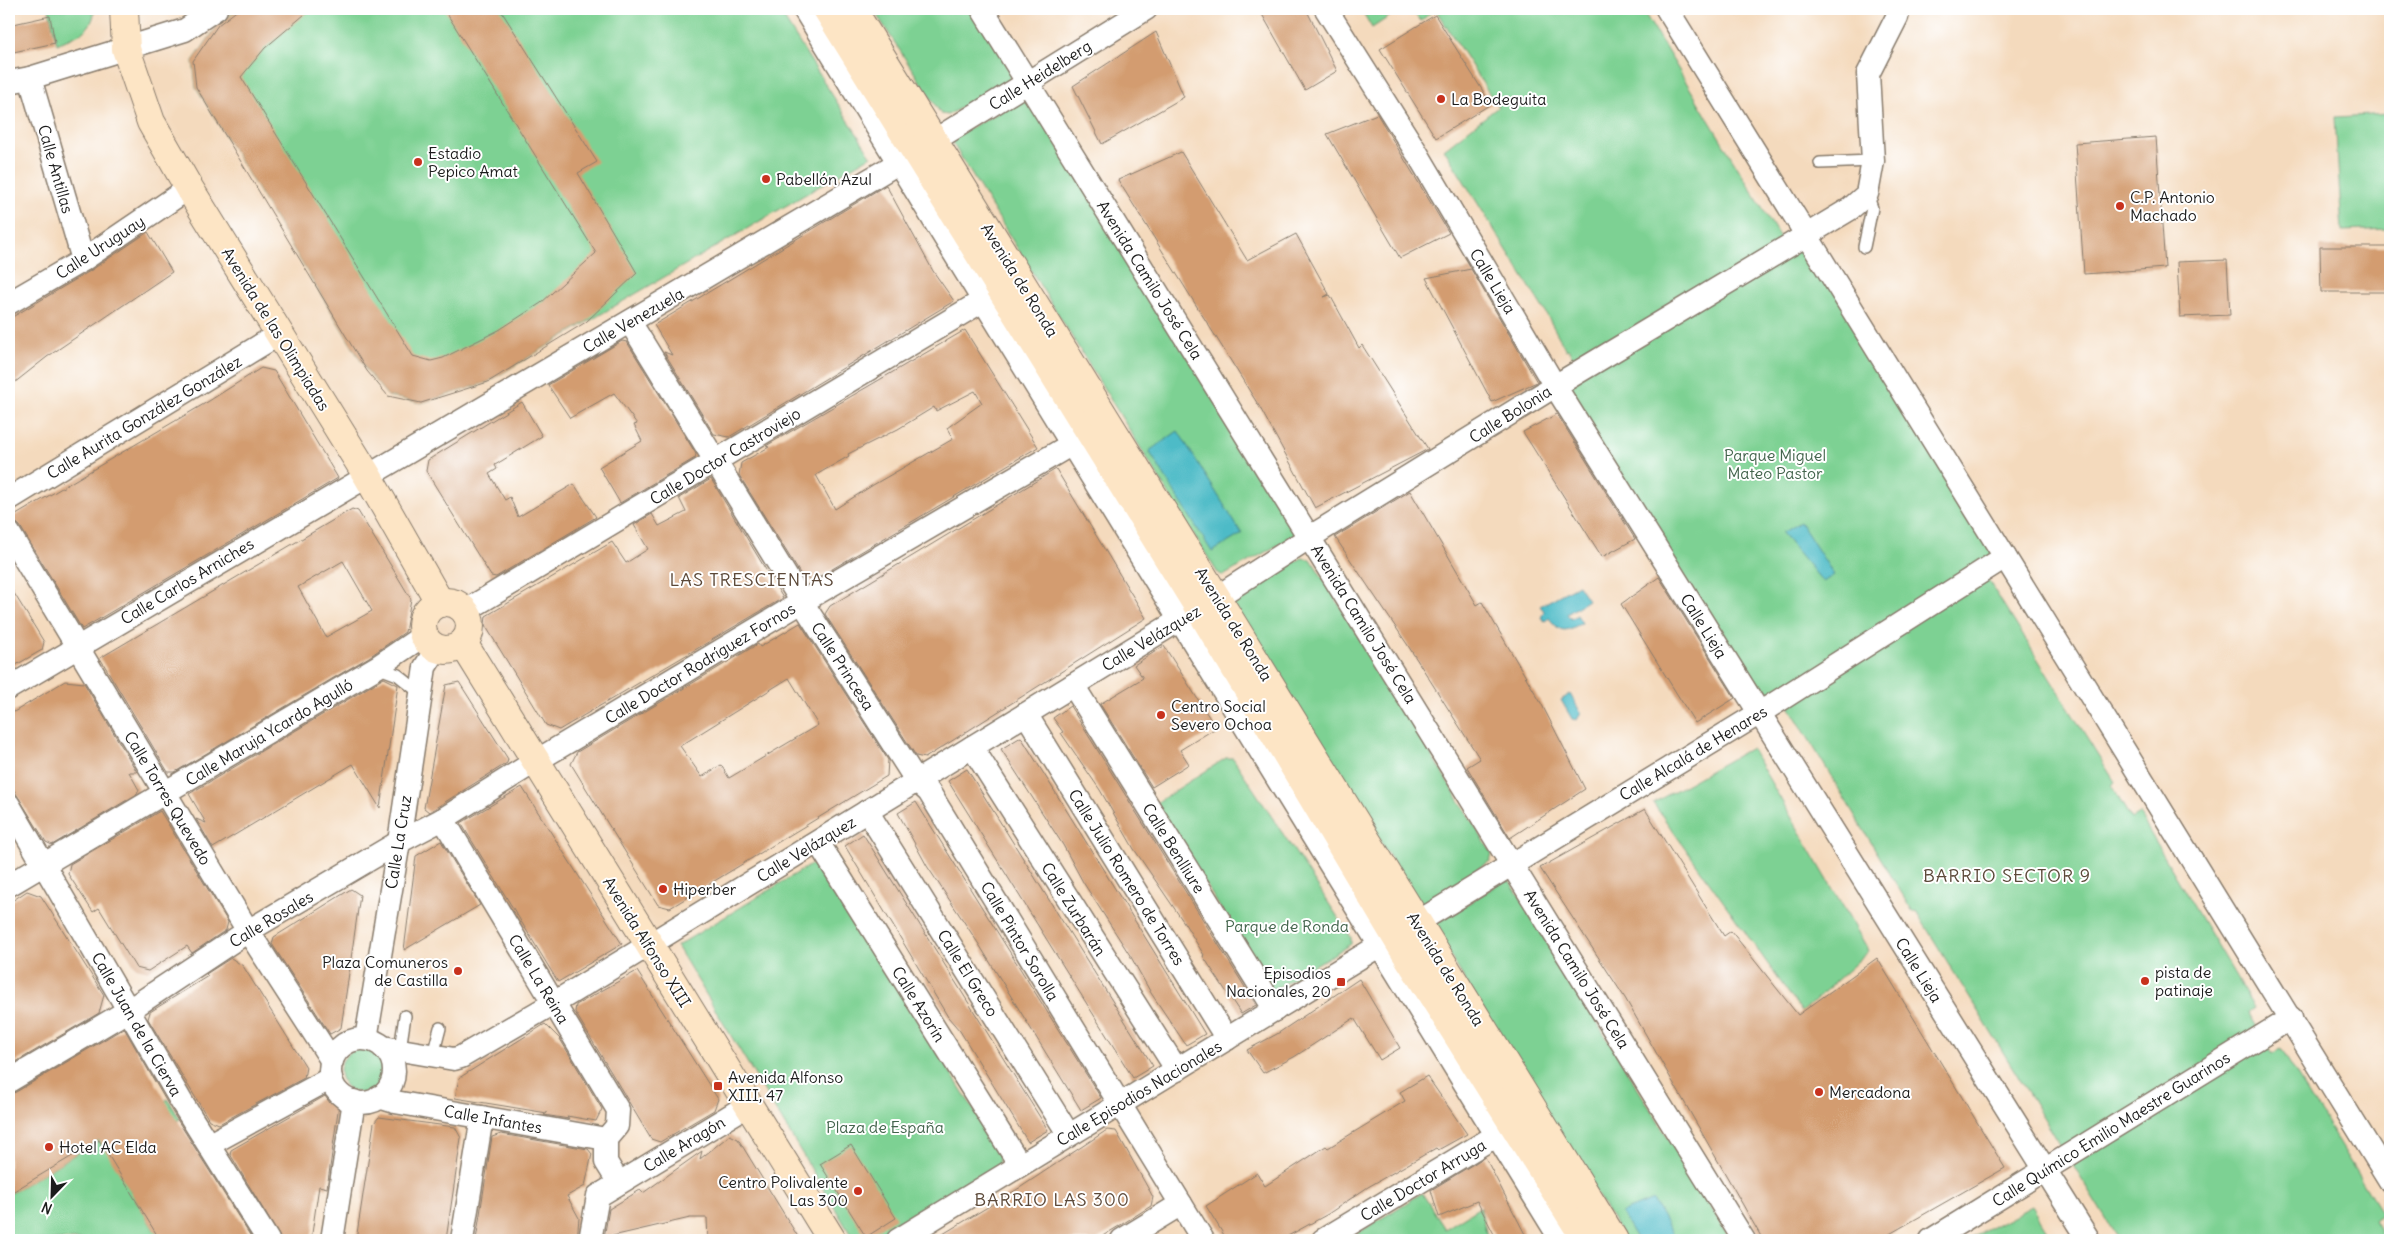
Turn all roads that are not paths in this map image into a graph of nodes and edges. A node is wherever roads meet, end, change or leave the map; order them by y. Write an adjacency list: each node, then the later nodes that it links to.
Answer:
1 (124, 9): 11 (street, Avenida de las Olimpiadas)
2 (216, 9): 11 (street)
3 (804, 9): 14 (street, Avenida de Ronda)
4 (827, 9): 14 (street, Avenida de Ronda)
5 (852, 9): 14 (street, Avenida de Ronda)
6 (982, 9): 13 (street, Avenida Camilo José Cela)
7 (1146, 9): 13 (street, Calle Heidelberg)
8 (1326, 9): 26 (street, Calle Lieja)
9 (1667, 9): 19 (street)
10 (1898, 9): 15 (street)
11 (126, 49): 12 (street); 17 (street, Avenida de las Olimpiadas)
12 (19, 80): 21 (street, Calle Antillas)
13 (1028, 82): 14 (street, Calle Heidelberg); 32 (street, Avenida Camilo José Cela)
14 (915, 152): 22 (street, Avenida de Ronda); 24 (street, Calle Venezuela); 36 (street, Avenida de Ronda)
15 (1873, 161): 16 (lane); 18 (street)
16 (1820, 163)
17 (189, 188): 21 (street, Calle Uruguay); 25 (street, Avenida de las Olimpiadas)
18 (1867, 194): 19 (street, Calle Bolonia); 20 (lane)
19 (1805, 234): 26 (street, Calle Bolonia); 33 (street)
20 (1864, 246)
21 (83, 260): 23 (street, Calle Uruguay)
22 (984, 300): 27 (street, Avenida de Ronda); 28 (street, Calle Doctor Castroviejo)
23 (9, 303)
24 (630, 322): 28 (street, Calle Princesa); 29 (street, Calle Venezuela)
25 (279, 334): 29 (street, Avenida de las Olimpiadas); 30 (street, Calle Aurita González González)
26 (1555, 386): 32 (street, Calle Bolonia); 45 (street, Calle Lieja)
27 (1072, 444): 34 (street, Calle Doctor Rodríguez Fornos); 36 (street, Avenida de Ronda)
28 (716, 462): 34 (street, Calle Princesa); 37 (street, Calle Doctor Castroviejo)
29 (366, 475): 35 (street, Avenida de las Olimpiadas); 39 (street, Calle Carlos Arniches)
30 (9, 500)
31 (9, 533): 39 (street, Calle Torres Quevedo)
32 (1310, 537): 36 (street, Calle Bolonia); 56 (street, Avenida Camilo José Cela)
33 (2005, 558): 45 (street, Calle Alcalá de Henares); 65 (street)
34 (802, 602): 47 (street, Calle Doctor Rodríguez Fornos); 48 (street, Calle Princesa)
35 (440, 603): 37 (street); 38 (street)
36 (1199, 608): 41 (street, Calle Velázquez); 59 (street, Avenida de Ronda)
37 (465, 612): 38 (street)
38 (441, 642): 40 (street, Calle Maruja Ycardo Agulló); 43 (street, Calle La Cruz); 47 (street, Avenida Alfonso XIII)
39 (78, 646): 42 (street, Calle Carlos Arniches); 49 (street, Calle Torres Quevedo)
40 (377, 667): 43 (lane); 49 (street, Calle Maruja Ycardo Agulló)
41 (1073, 685): 44 (street, Calle Velázquez); 63 (street, Calle Benlliure)
42 (9, 688)
43 (420, 693): 53 (street, Calle La Cruz)
44 (1026, 714): 46 (street, Calle Velázquez); 67 (street, Calle Julio Romero de Torres)
45 (1758, 714): 56 (street, Calle Alcalá de Henares); 83 (street, Calle Lieja)
46 (972, 747): 48 (street, Calle Velázquez); 71 (street, Calle Zurbarán)
47 (536, 761): 52 (street, Calle Rosales); 60 (street, Avenida Alfonso XIII)
48 (916, 780): 51 (street, Calle Velázquez); 75 (street, Calle Pintor Sorolla)
49 (165, 794): 55 (street, Calle Maruja Ycardo Agulló); 58 (street, Calle Torres Quevedo)
50 (9, 805): 55 (street, Calle Juan de la Cierva)
51 (867, 811): 54 (street, Calle Velázquez); 79 (street, Calle El Greco)
52 (444, 818): 53 (street, Calle Rosales); 61 (street, Calle La Reina)
53 (399, 842): 58 (street, Calle Rosales); 68 (street, Calle La Cruz)
54 (818, 842): 60 (street, Calle Velázquez); 82 (street, Calle Azorín)
55 (45, 864): 57 (street, Calle Maruja Ycardo Agulló); 62 (street, Calle Juan de la Cierva)
56 (1512, 864): 59 (street, Calle Alcalá de Henares); 99 (street, Avenida Camilo José Cela)
57 (9, 885)
58 (248, 931): 62 (street, Calle Rosales); 70 (street, Calle Torres Quevedo)
59 (1398, 935): 63 (street, Calle Episodios Nacionales); 78 (street, Avenida de Ronda); 97 (street, Avenida de Ronda); 98 (street, Avenida de Ronda)
60 (648, 944): 61 (street, Calle Velázquez); 76 (street, Avenida Alfonso XIII)
61 (554, 1003): 69 (street, Calle Velázquez); 80 (street, Calle La Reina)
62 (129, 1010): 72 (street, Calle Rosales); 81 (street, Calle Juan de la Cierva)
63 (1275, 1010): 67 (street, Calle Episodios Nacionales)
64 (405, 1016): 68 (lane)
65 (2290, 1018): 83 (street, Calle Químico Emilio Maestre Guarinos); 84 (street)
66 (440, 1028): 69 (lane)
67 (1227, 1039): 71 (street, Calle Episodios Nacionales)
68 (383, 1045): 69 (street, Calle Velázquez); 70 (street); 73 (street)
69 (433, 1055)
70 (331, 1069): 74 (street); 81 (street)
71 (1177, 1070): 75 (street, Calle Episodios Nacionales)
72 (9, 1081)
73 (379, 1097): 74 (street); 77 (street, Calle Infantes)
74 (354, 1101): 88 (street)
75 (1120, 1104): 79 (street, Calle Episodios Nacionales); 86 (street, Calle Pintor Sorolla)
76 (748, 1105): 85 (street, Calle Aragón); 91 (street, Avenida Alfonso XIII)
77 (482, 1117): 80 (street, Calle Infantes); 89 (street)
78 (1497, 1135): 95 (street, Calle Doctor Arruga); 96 (street, Avenida de Ronda)
79 (1069, 1136): 82 (street, Calle Episodios Nacionales)
80 (606, 1139): 85 (street)
81 (210, 1144): 87 (street, Calle Juan de la Cierva)
82 (1020, 1165): 92 (street, Calle Episodios Nacionales)
83 (2044, 1170): 100 (street, Calle Químico Emilio Maestre Guarinos); 101 (street, Calle Lieja)
84 (2390, 1181)
85 (620, 1183): 90 (street, Calle Aragón)
86 (1181, 1204): 93 (street); 94 (street, Calle Pintor Sorolla)
87 (268, 1240)
88 (332, 1240)
89 (462, 1240)
90 (590, 1240)
91 (832, 1240)
92 (898, 1240)
93 (1122, 1240)
94 (1203, 1240)
95 (1323, 1240)
96 (1561, 1240)
97 (1586, 1240)
98 (1614, 1240)
99 (1744, 1240)
100 (1931, 1240)
101 (2089, 1240)

